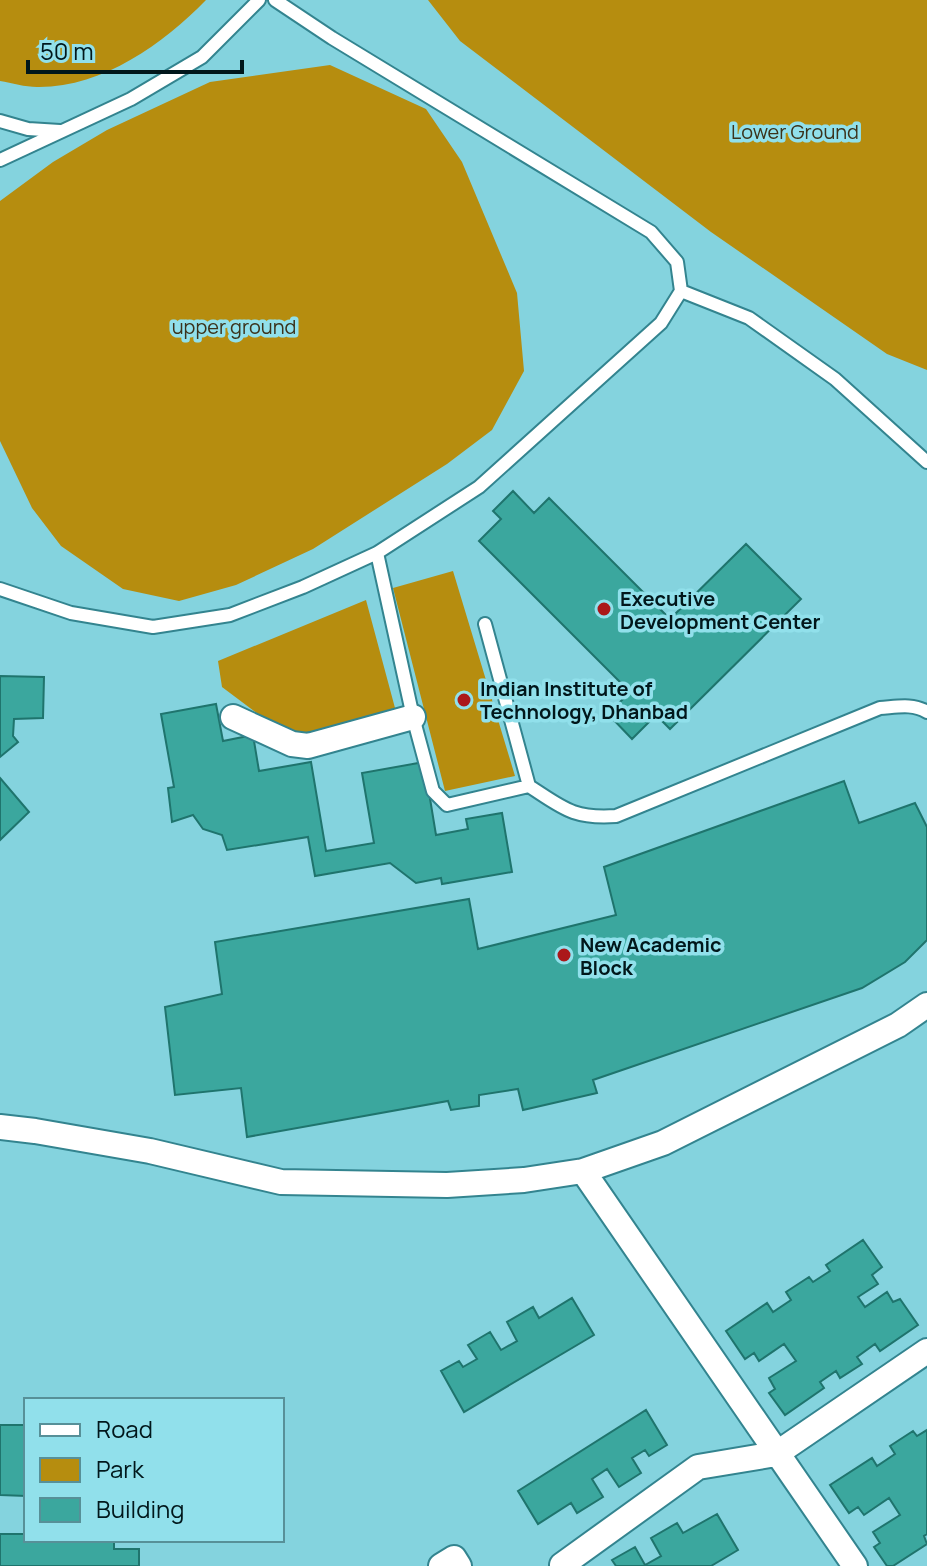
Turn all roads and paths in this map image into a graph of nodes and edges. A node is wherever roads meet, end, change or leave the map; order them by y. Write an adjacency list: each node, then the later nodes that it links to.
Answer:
1 (259, 0): 4 (lane)
2 (275, 0): 6 (lane)
3 (0, 121): 4 (lane)
4 (65, 132): 5 (lane)
5 (0, 160)
6 (681, 291): 7 (lane); 8 (lane)
7 (927, 462)
8 (377, 553): 9 (lane); 13 (lane)
9 (0, 589)
10 (485, 624): 14 (lane)
11 (927, 712): 14 (lane)
12 (233, 717): 13 (street)
13 (413, 717): 14 (lane)
14 (529, 786)
15 (927, 1005): 17 (street)
16 (0, 1127): 17 (street)
17 (583, 1171): 19 (street)
18 (927, 1351): 19 (street)
19 (776, 1454): 20 (street); 23 (street)
20 (562, 1565)
21 (441, 1566): 22 (street)
22 (459, 1566)
23 (855, 1566)

